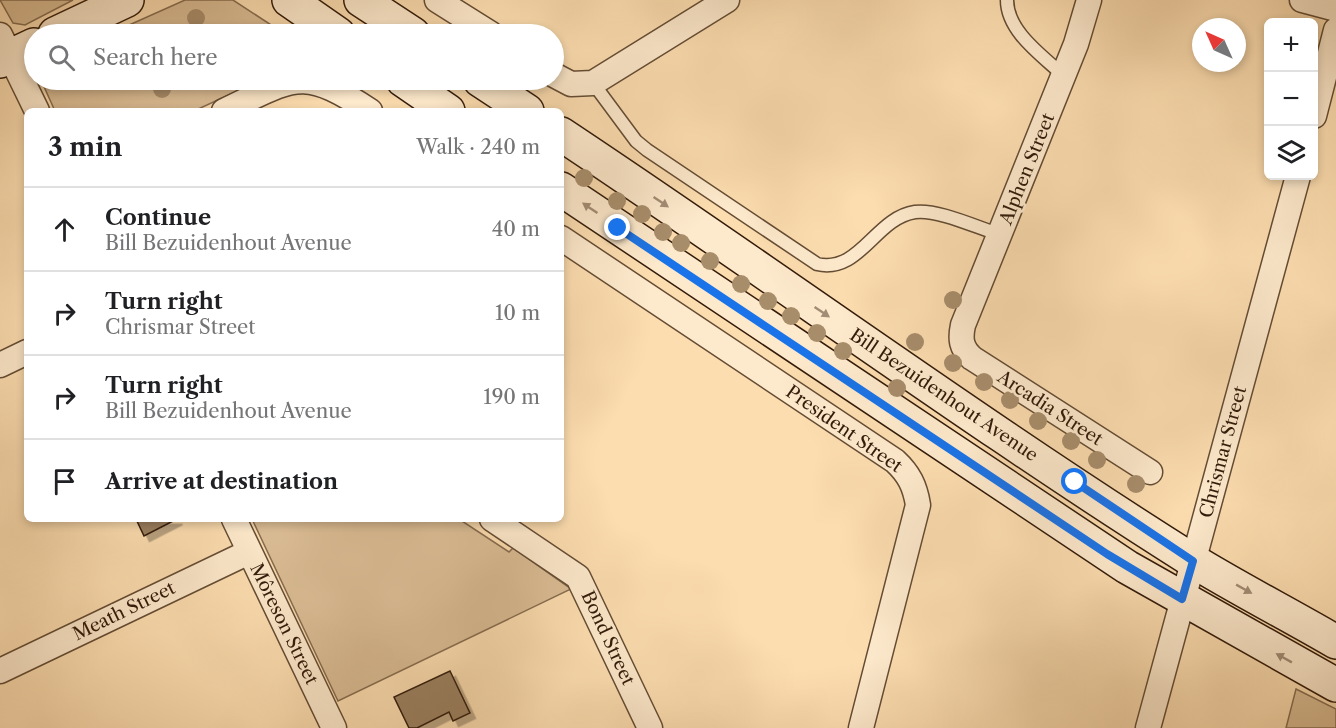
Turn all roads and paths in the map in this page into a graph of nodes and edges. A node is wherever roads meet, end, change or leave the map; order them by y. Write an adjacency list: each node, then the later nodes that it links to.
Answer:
1 (289, 0): 11 (main road)
2 (361, 0): 12 (main road)
3 (437, 0): 13 (street)
4 (727, 0): 19 (street)
5 (1007, 0): 16 (lane)
6 (1089, 0): 16 (street, Alphen Street)
7 (1302, 0): 9 (street)
8 (119, 2): 10 (main road)
9 (1336, 9)
10 (76, 24)
11 (324, 24)
12 (397, 24)
13 (475, 24)
14 (1336, 30): 25 (street)
15 (11, 49): 17 (street)
16 (1064, 76): 34 (street, Alphen Street)
17 (24, 80)
18 (564, 80): 19 (street)
19 (593, 83): 34 (lane)
20 (28, 90): 26 (street)
21 (269, 90): 27 (street)
22 (337, 90): 28 (street)
23 (418, 90): 29 (main road)
24 (495, 90): 30 (main road)
25 (1318, 100)
26 (36, 108)
27 (230, 108)
28 (365, 108)
29 (444, 108)
30 (522, 108)
31 (564, 136): 43 (main road, Bill Bezuidenhout Avenue, one-way to 43)
32 (1297, 180): 43 (street, Chrismar Street)
33 (564, 191): 44 (main road, one-way to 33)
34 (1000, 235): 36 (street, Alphen Street)
35 (564, 240): 50 (street, President Street)
36 (961, 335): 39 (street, Arcadia Street)
37 (24, 353): 38 (street)
38 (0, 365)
39 (1150, 472)
40 (235, 522): 42 (street, Môreson Street)
41 (496, 522): 49 (street, Bond Street)
42 (249, 552): 46 (street, Meath Street); 48 (street, Môreson Street)
43 (1193, 561): 44 (street, Chrismar Street); 45 (main road, Bill Bezuidenhout Avenue, one-way to 45)
44 (1182, 599): 47 (main road, one-way to 44); 51 (street, Chrismar Street)
45 (1336, 642)
46 (0, 671)
47 (1336, 685)
48 (334, 728)
49 (650, 728)
50 (861, 728)
51 (1148, 728)

